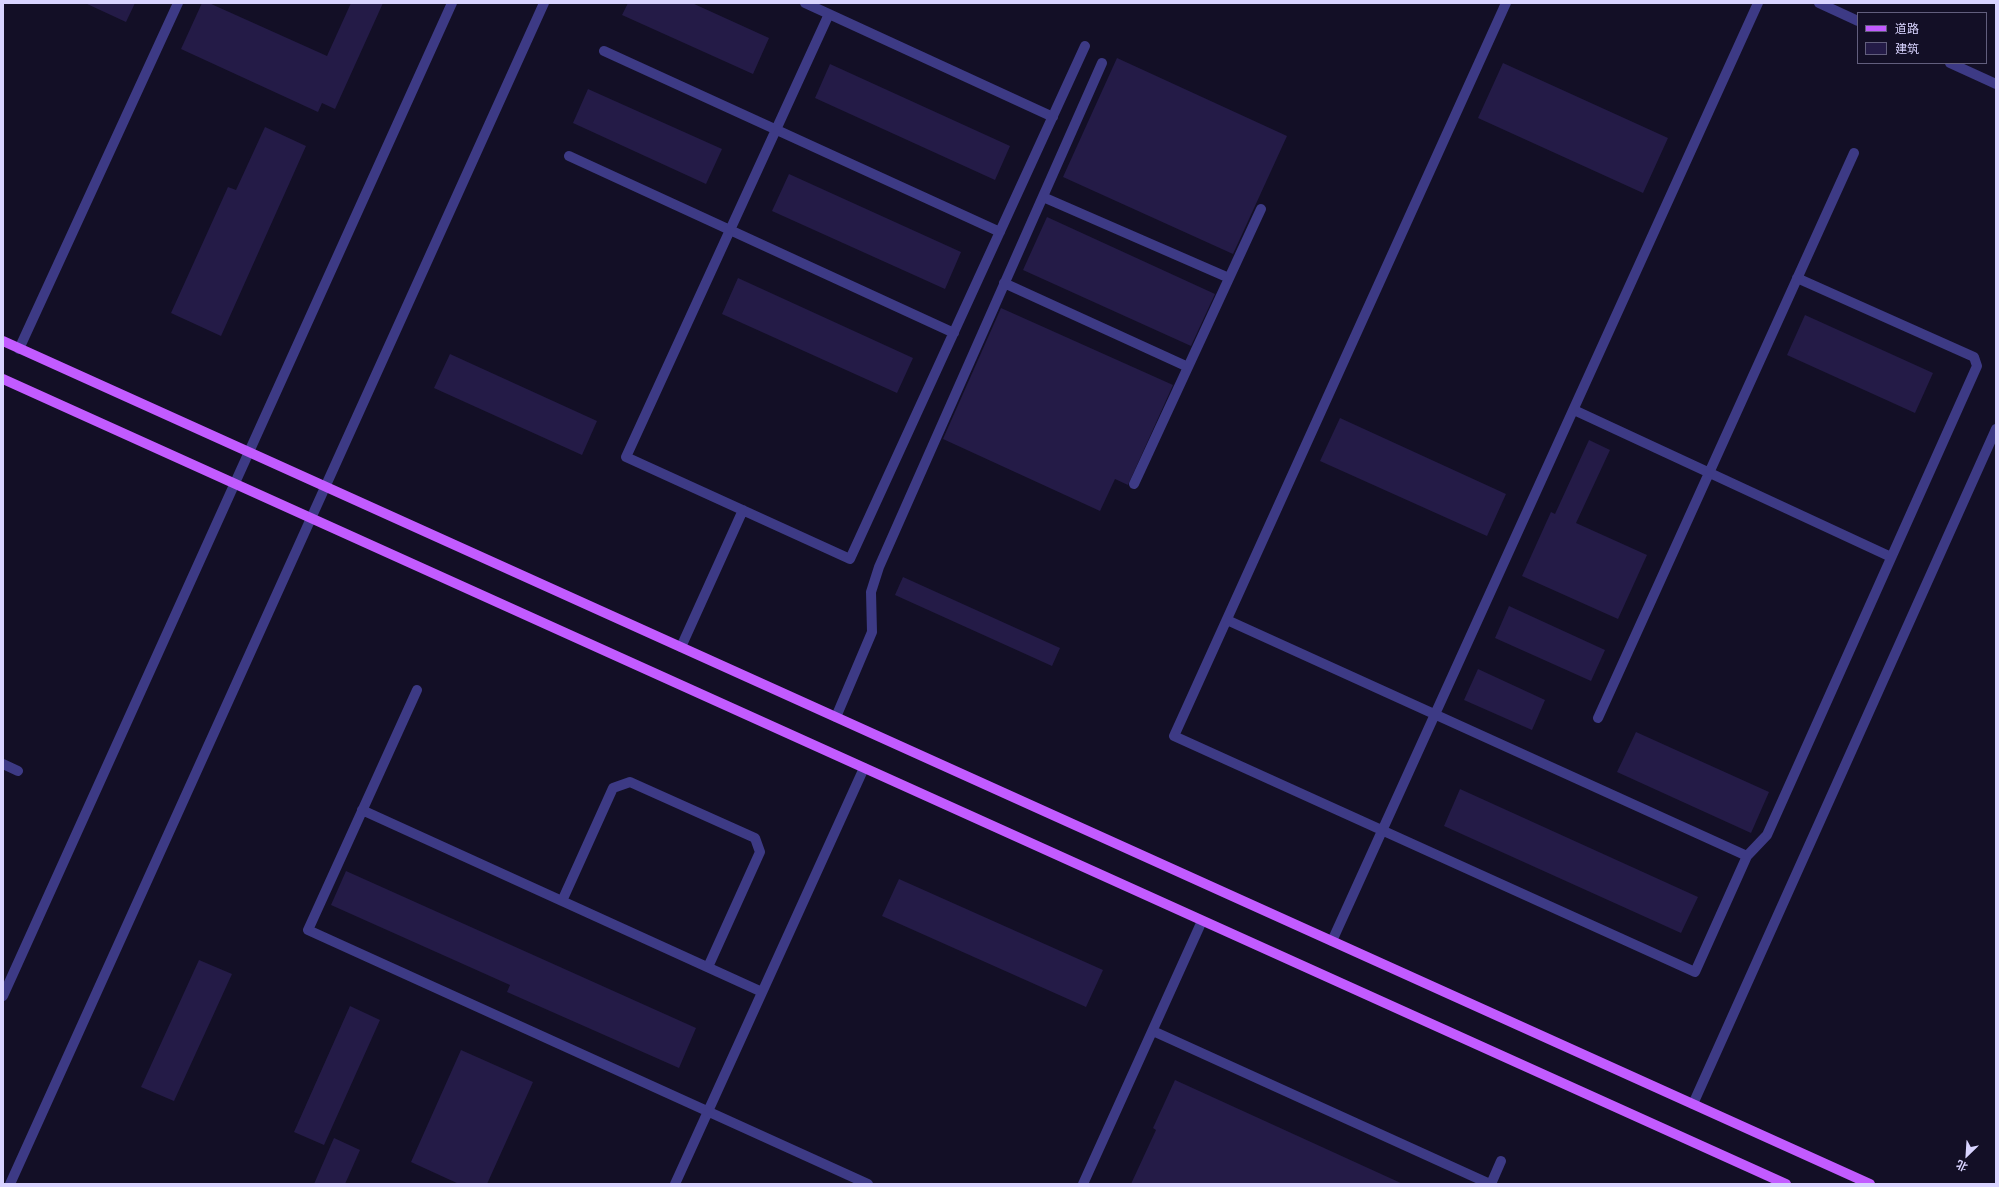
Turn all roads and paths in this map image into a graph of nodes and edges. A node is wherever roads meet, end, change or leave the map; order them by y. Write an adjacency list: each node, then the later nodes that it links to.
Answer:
1 (178, 3): 28 (street)
2 (452, 3): 33 (street)
3 (544, 3): 37 (street)
4 (805, 3): 8 (street)
5 (1506, 3): 41 (street)
6 (1758, 3): 31 (street)
7 (1824, 4): 9 (street)
8 (829, 14): 15 (street); 16 (street)
9 (1857, 20)
10 (1085, 46): 15 (street)
11 (604, 51): 16 (street)
12 (1102, 63): 19 (street)
13 (1952, 64): 14 (street)
14 (1996, 84)
15 (1053, 117): 22 (street)
16 (776, 130): 21 (street); 22 (street)
17 (1854, 153): 24 (street)
18 (569, 156): 21 (street)
19 (1043, 197): 23 (street); 25 (street)
20 (1261, 209): 23 (street)
21 (730, 230): 26 (street); 38 (street)
22 (1000, 232): 26 (street)
23 (1229, 278): 29 (street)
24 (1797, 278): 34 (street); 40 (street)
25 (1004, 283): 29 (street); 45 (street)
26 (954, 333): 38 (street)
27 (3, 341): 28 (main road)
28 (19, 349): 33 (main road)
29 (1188, 368): 36 (street)
30 (3, 379): 35 (main road)
31 (1574, 410): 34 (street); 44 (street)
32 (1996, 429): 60 (street)
33 (249, 452): 35 (street); 37 (main road)
34 (1709, 472): 40 (street); 46 (street)
35 (235, 484): 39 (main road); 58 (street)
36 (1134, 484)
37 (325, 487): 39 (street); 42 (main road)
38 (743, 510): 42 (street)
39 (311, 518): 48 (main road); 63 (street)
40 (1891, 557): 52 (street)
41 (1227, 620): 44 (street); 51 (street)
42 (680, 647): 45 (main road)
43 (417, 690): 50 (street)
44 (1435, 714): 51 (street); 52 (street)
45 (836, 717): 55 (main road)
46 (1598, 718)
47 (3, 764): 49 (street)
48 (864, 768): 54 (main road); 57 (street)
49 (18, 771)
50 (362, 810): 53 (street); 61 (street)
51 (1383, 830): 52 (street); 55 (street)
52 (1747, 856)
53 (562, 901): 56 (street); 56 (street)
54 (1202, 921): 59 (street); 68 (main road)
55 (1332, 941): 60 (main road)
56 (708, 967): 57 (street)
57 (762, 992): 61 (street)
58 (3, 996)
59 (1152, 1031): 66 (street); 67 (street)
60 (1693, 1104): 69 (main road)
61 (708, 1111): 64 (street); 65 (street)
62 (1501, 1161): 67 (street)
63 (10, 1184)
64 (675, 1184)
65 (868, 1184)
66 (1083, 1184)
67 (1490, 1184)
68 (1786, 1184)
69 (1870, 1184)

